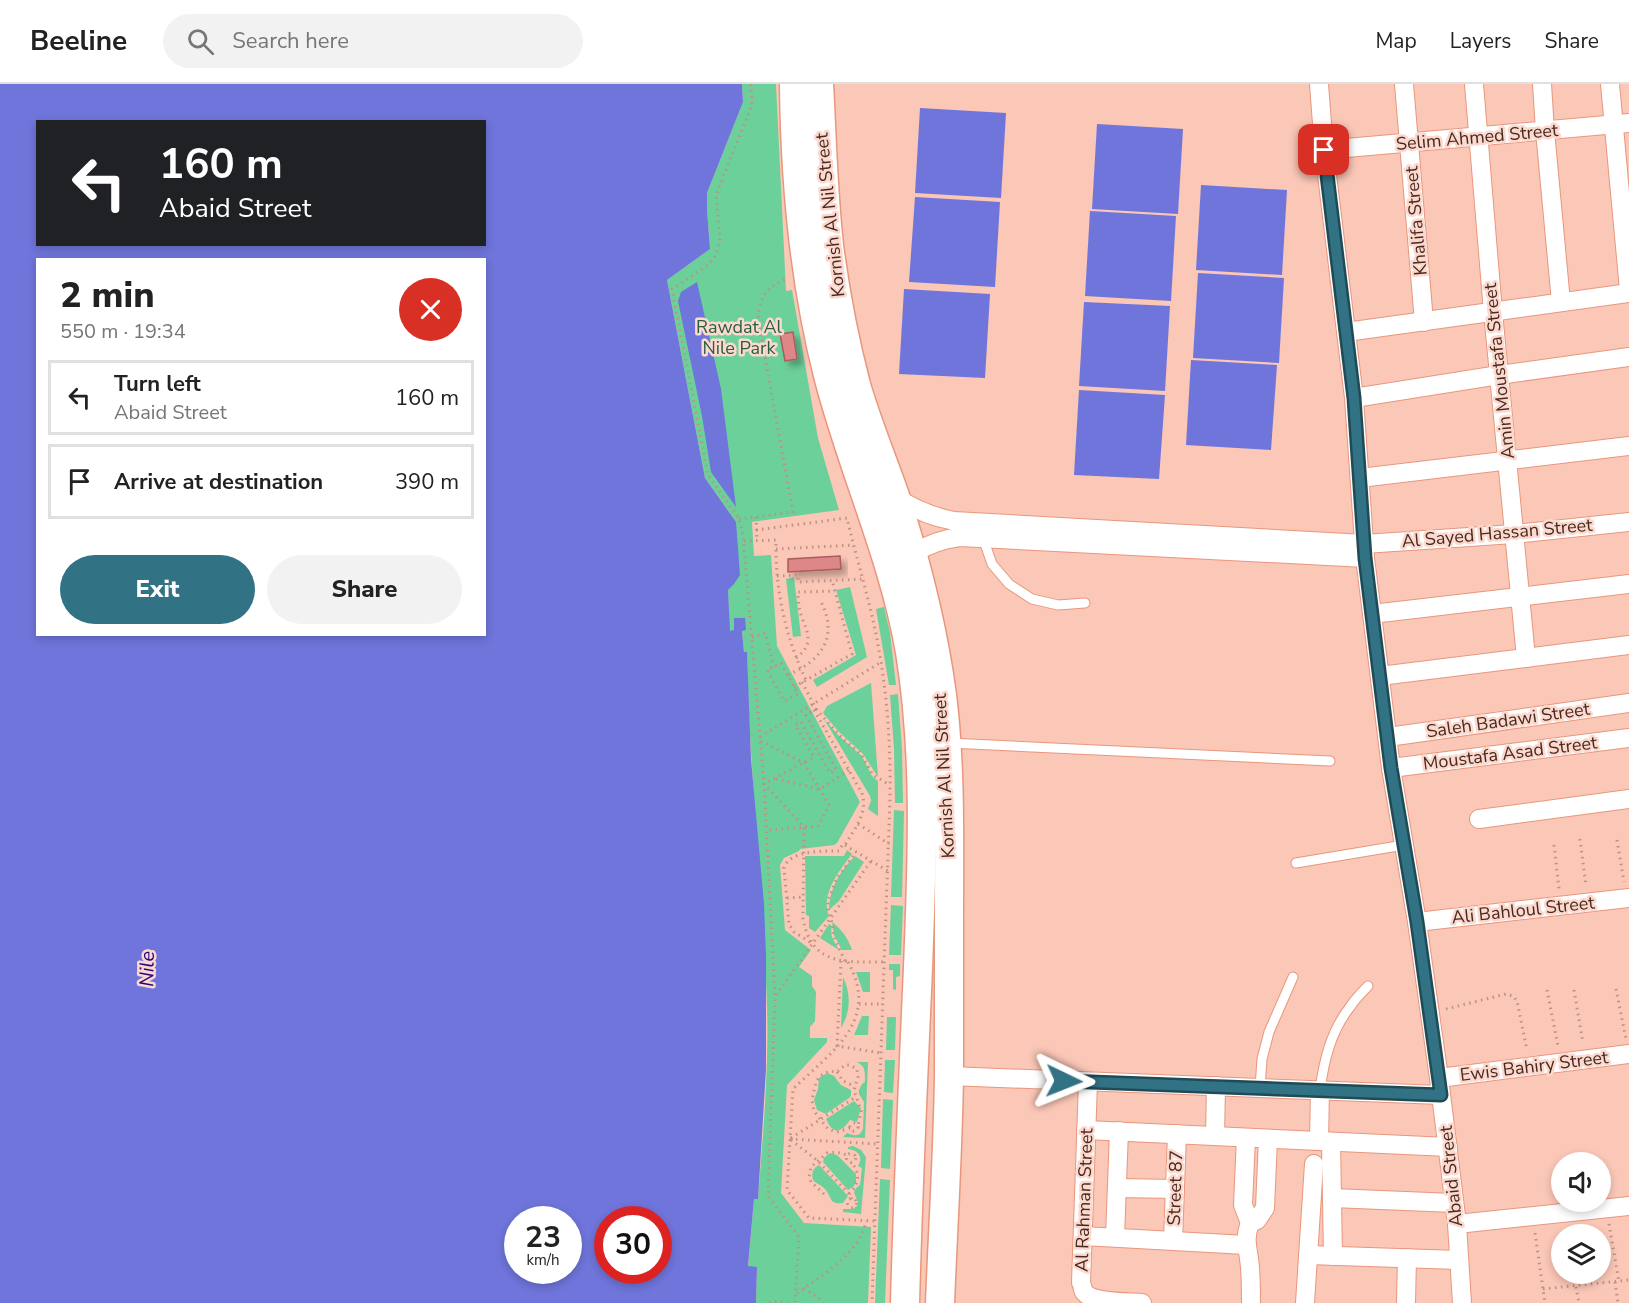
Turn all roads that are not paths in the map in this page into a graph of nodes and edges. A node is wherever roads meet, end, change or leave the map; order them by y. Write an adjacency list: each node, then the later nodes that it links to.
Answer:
1 (794, 84): 82 (highway, Kornish Al Nil Street)
2 (819, 84): 24 (highway, Kornish Al Nil Street)
3 (1319, 84): 12 (street, Abaid Street)
4 (1404, 84): 11 (street, Khalifa Street)
5 (1474, 84): 10 (street, Amin Moustafa Street)
6 (1542, 84): 9 (street)
7 (1610, 84): 8 (street)
8 (1621, 123): 9 (street, Selim Ahmed Street); 13 (street)
9 (1545, 131): 10 (street, Selim Ahmed Street); 14 (street)
10 (1477, 137): 11 (street, Selim Ahmed Street); 15 (street, Amin Moustafa Street)
11 (1409, 143): 12 (street, Selim Ahmed Street); 16 (street, Khalifa Street)
12 (1324, 150): 17 (street, Abaid Street)
13 (1629, 291): 14 (street)
14 (1561, 302): 15 (street)
15 (1492, 312): 16 (street); 19 (street, Amin Moustafa Street)
16 (1424, 321): 17 (street)
17 (1346, 332): 20 (street, Abaid Street)
18 (1629, 357): 19 (street)
19 (1499, 375): 20 (street); 22 (street, Amin Moustafa Street)
20 (1354, 398): 23 (street, Abaid Street)
21 (1629, 446): 22 (street)
22 (1508, 462): 23 (street); 26 (street, Amin Moustafa Street)
23 (1360, 478): 28 (street, Abaid Street)
24 (894, 496): 28 (street); 29 (highway, Kornish Al Nil Street)
25 (1629, 522): 26 (street, Al Sayed Hassan Street)
26 (1514, 534): 28 (street, Al Sayed Hassan Street); 31 (street, Amin Moustafa Street)
27 (983, 538): 28 (street); 29 (street); 32 (lane)
28 (1365, 551): 33 (street, Abaid Street)
29 (913, 555): 40 (highway, Kornish Al Nil Street)
30 (1629, 584): 31 (street)
31 (1519, 597): 33 (street); 35 (street, Amin Moustafa Street)
32 (1085, 603)
33 (1372, 615): 36 (street, Abaid Street)
34 (1629, 645): 35 (street)
35 (1526, 658): 36 (street)
36 (1380, 676): 38 (street, Abaid Street)
37 (1629, 704): 38 (street, Saleh Badawi Street)
38 (1388, 737): 42 (street, Abaid Street)
39 (1629, 738): 42 (street, Moustafa Asad Street)
40 (947, 742): 41 (lane); 52 (highway, Kornish Al Nil Street)
41 (1330, 761)
42 (1391, 768): 45 (street, Abaid Street)
43 (1629, 799): 44 (street)
44 (1479, 819)
45 (1404, 844): 46 (lane); 48 (street, Abaid Street)
46 (1296, 863)
47 (1628, 898): 48 (street, Ali Bahloul Street)
48 (1417, 922): 55 (street, Abaid Street)
49 (1293, 977): 56 (lane)
50 (1368, 986): 57 (lane)
51 (1628, 1048): 55 (street, Ewis Bahiry Street)
52 (949, 1076): 53 (street, Ewis Bahiry Street); 83 (highway, Kornish Al Nil Street)
53 (1088, 1082): 54 (street, Ewis Bahiry Street); 58 (street, Al Rahman Street)
54 (1216, 1086): 56 (street, Ewis Bahiry Street); 61 (street)
55 (1440, 1086): 57 (street, Ewis Bahiry Street); 65 (street, Abaid Street)
56 (1260, 1088): 57 (street, Ewis Bahiry Street)
57 (1320, 1090): 64 (street)
58 (1086, 1130): 59 (street); 74 (street, Al Rahman Street)
59 (1119, 1131): 60 (street); 67 (street)
60 (1177, 1134): 61 (street); 68 (street, Street 87)
61 (1215, 1136): 62 (street)
62 (1246, 1138): 63 (street); 72 (street)
63 (1268, 1139): 64 (street); 72 (street)
64 (1325, 1142): 65 (street); 69 (street)
65 (1448, 1148): 70 (street, Abaid Street)
66 (1314, 1164): 78 (street)
67 (1117, 1188): 68 (street); 75 (street)
68 (1175, 1189): 76 (street, Street 87)
69 (1332, 1198): 70 (street); 79 (street)
70 (1454, 1203): 73 (street, Abaid Street)
71 (1629, 1206): 73 (street)
72 (1250, 1223): 77 (street)
73 (1457, 1224): 81 (street, Abaid Street)
74 (1083, 1236): 75 (street); 84 (street, Al Rahman Street)
75 (1115, 1237): 76 (street)
76 (1173, 1241): 77 (street)
77 (1246, 1245): 85 (street)
78 (1308, 1256): 79 (street); 86 (street)
79 (1333, 1256): 80 (street)
80 (1407, 1258): 81 (street); 87 (street)
81 (1459, 1260): 88 (street, Abaid Street)
82 (905, 1303)
83 (940, 1303)
84 (1142, 1303)
85 (1251, 1303)
86 (1305, 1303)
87 (1406, 1303)
88 (1462, 1303)

